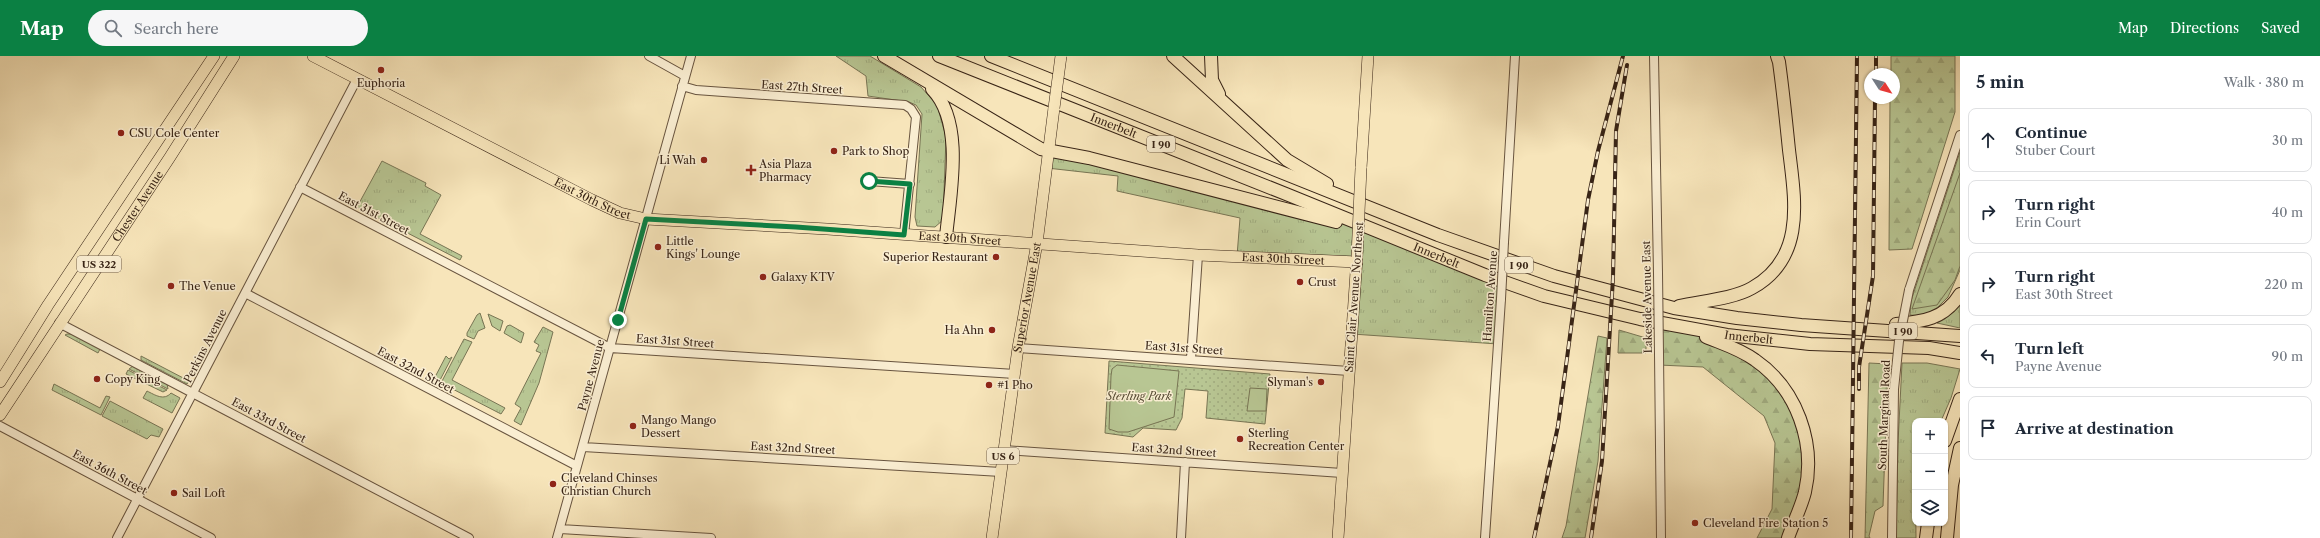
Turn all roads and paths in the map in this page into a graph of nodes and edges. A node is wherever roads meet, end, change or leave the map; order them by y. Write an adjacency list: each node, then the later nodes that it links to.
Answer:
1 (214, 56): 47 (main road, Chester Avenue / US 322)
2 (234, 56): 37 (main road, Chester Avenue / US 322)
3 (313, 56): 17 (main road, East 30th Street)
4 (649, 56): 16 (street)
5 (691, 56): 16 (street, Payne Avenue)
6 (884, 56): 18 (highway)
7 (939, 56): 28 (highway, Innerbelt / I 90)
8 (991, 56): 26 (highway, Innerbelt / I 90)
9 (1061, 56): 22 (main road, Superior Avenue East / US 6, bridge)
10 (1173, 56): 20 (highway)
11 (1211, 56): 20 (highway)
12 (1368, 56): 33 (main road, Saint Clair Avenue Northeast, bridge)
13 (1514, 56): 72 (street, Hamilton Avenue, bridge)
14 (1654, 56): 73 (street, Lakeside Avenue East, bridge)
15 (1777, 56): 36 (highway)
16 (685, 76): 19 (street, Payne Avenue)
17 (357, 79): 25 (street, Perkins Avenue); 27 (main road, East 30th Street)
18 (924, 81): 22 (highway); 30 (highway)
19 (682, 86): 24 (street, East 27th Street); 27 (street, Payne Avenue)
20 (1225, 104): 26 (highway)
21 (1960, 135): 75 (street, South Marginal Road, bridge)
22 (1049, 152): 28 (highway); 31 (main road, Superior Avenue East / US 6)
23 (869, 181): 24 (street)
24 (910, 184): 29 (street)
25 (300, 187): 34 (street, Perkins Avenue); 41 (street, East 31st Street)
26 (1371, 207): 36 (highway, Innerbelt / I 90)
27 (646, 219): 29 (main road, East 30th Street); 41 (street, Payne Avenue)
28 (1382, 234): 38 (highway, Innerbelt / I 90)
29 (904, 235): 30 (main road, East 30th Street)
30 (946, 237): 31 (main road, East 30th Street)
31 (1037, 243): 32 (main road, East 30th Street); 42 (main road, Superior Avenue East / US 6)
32 (1198, 255): 33 (main road, East 30th Street); 44 (street)
33 (1357, 260): 45 (main road, Saint Clair Avenue Northeast)
34 (244, 293): 48 (street, Perkins Avenue); 57 (street, East 32nd Street)
35 (1960, 294): 39 (highway)
36 (1674, 308): 39 (highway, Innerbelt / I 90)
37 (59, 323): 48 (street, East 33rd Street); 50 (main road, Chester Avenue / US 322)
38 (1684, 328): 43 (highway, Innerbelt / I 90); 63 (highway)
39 (1846, 328): 40 (highway, Innerbelt / I 90)
40 (1960, 336)
41 (610, 348): 46 (street, East 31st Street); 53 (street, Payne Avenue)
42 (1018, 348): 44 (street, East 31st Street); 46 (main road, Superior Avenue East / US 6)
43 (1960, 353)
44 (1191, 359): 45 (street, East 31st Street)
45 (1349, 371): 59 (main road, Saint Clair Avenue Northeast)
46 (1015, 374): 55 (main road, Superior Avenue East / US 6)
47 (0, 382)
48 (194, 393): 60 (street, Perkins Avenue); 66 (street, East 33rd Street)
49 (1960, 399): 52 (highway)
50 (0, 414)
51 (0, 426): 60 (street, East 36th Street)
52 (1948, 433)
53 (583, 447): 57 (street, Payne Avenue); 58 (street, East 32nd Street)
54 (1960, 448): 77 (highway)
55 (1004, 450): 56 (street, East 32nd Street); 58 (main road, Superior Avenue East / US 6)
56 (1185, 462): 59 (street, East 32nd Street); 70 (street)
57 (577, 466): 62 (street, Payne Avenue)
58 (1002, 472): 69 (main road, Superior Avenue East / US 6)
59 (1342, 473): 71 (main road, Saint Clair Avenue Northeast)
60 (137, 500): 64 (street, Perkins Avenue); 65 (street, East 36th Street)
61 (1928, 526): 76 (highway)
62 (560, 529): 67 (street, Payne Avenue); 68 (street)
63 (1790, 532): 74 (highway)
64 (117, 538)
65 (211, 538)
66 (469, 538)
67 (557, 538)
68 (710, 538)
69 (992, 538)
70 (1181, 538)
71 (1338, 538)
72 (1485, 538)
73 (1661, 538)
74 (1784, 538)
75 (1892, 538)
76 (1926, 538)
77 (1946, 538)

